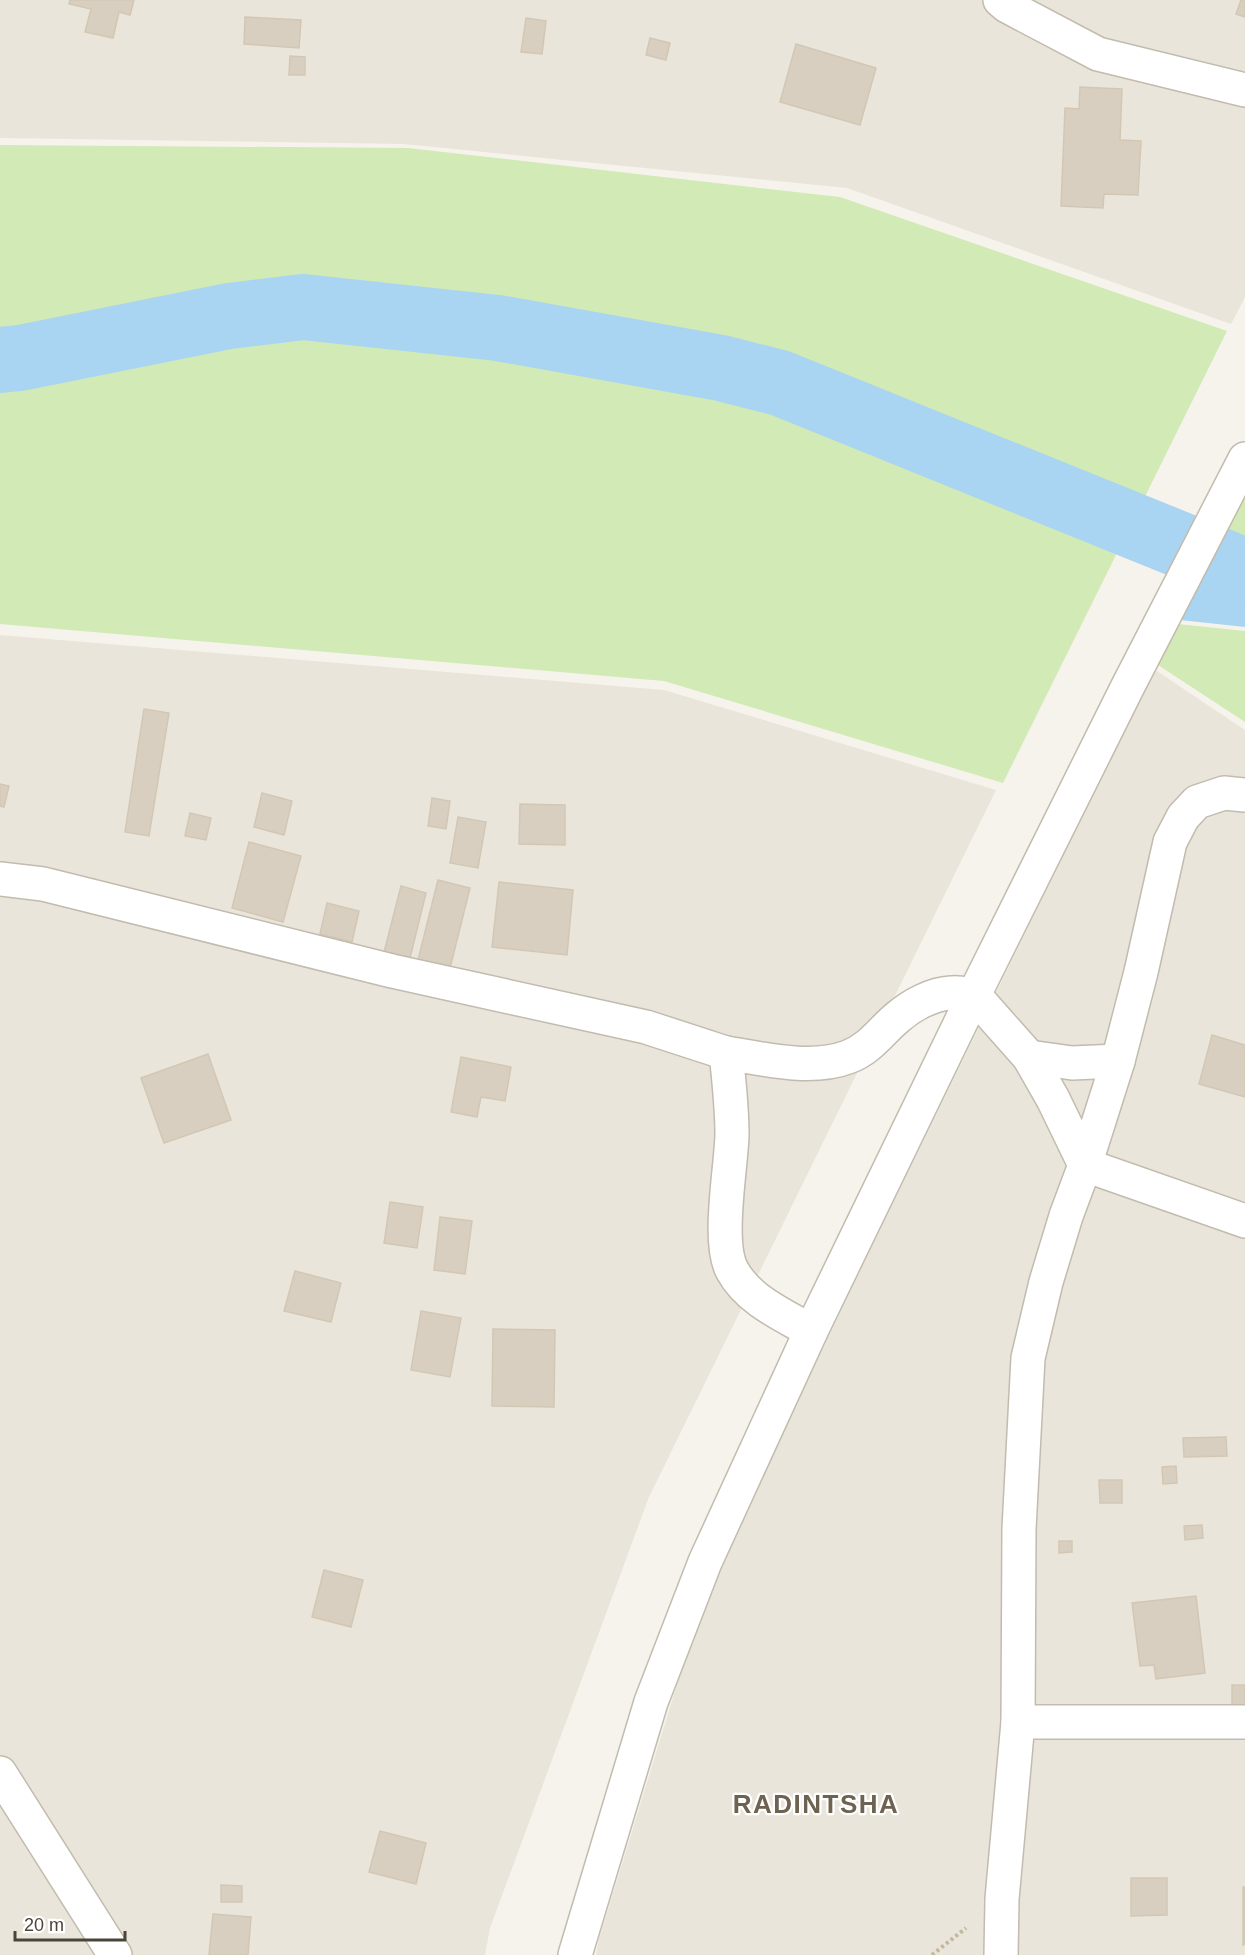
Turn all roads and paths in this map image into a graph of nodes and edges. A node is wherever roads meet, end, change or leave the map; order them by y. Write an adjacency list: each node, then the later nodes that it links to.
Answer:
1 (1000, 0): 2 (street)
2 (1245, 90)
3 (1245, 459): 6 (street)
4 (1245, 795): 9 (street)
5 (0, 879): 7 (street)
6 (974, 995): 7 (street); 8 (street); 12 (street)
7 (726, 1053): 12 (street)
8 (1029, 1057): 9 (street); 10 (street)
9 (1118, 1061): 10 (street)
10 (1085, 1165): 11 (street); 13 (street)
11 (1245, 1221)
12 (810, 1331): 17 (street)
13 (1018, 1722): 14 (street); 18 (street)
14 (1245, 1722)
15 (0, 1773): 16 (street)
16 (115, 1955)
17 (575, 1955)
18 (1001, 1955)

